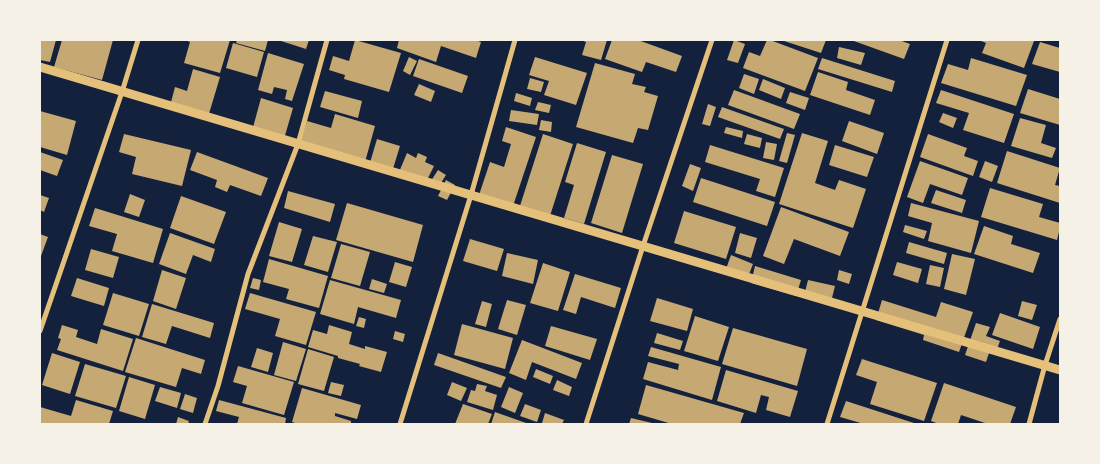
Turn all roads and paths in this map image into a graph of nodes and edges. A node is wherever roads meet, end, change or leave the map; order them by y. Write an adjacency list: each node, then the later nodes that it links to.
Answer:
1 (138, 40): 7 (street)
2 (327, 40): 8 (street)
3 (515, 40): 9 (street)
4 (712, 40): 10 (street)
5 (947, 40): 11 (street)
6 (40, 67): 7 (street)
7 (122, 92): 8 (street); 13 (street)
8 (298, 144): 9 (street); 16 (street)
9 (471, 195): 10 (street); 17 (street)
10 (643, 246): 11 (street); 18 (street)
11 (863, 311): 14 (street); 19 (street)
12 (1060, 319): 14 (street)
13 (40, 331)
14 (1045, 365): 15 (street); 20 (street)
15 (1060, 370)
16 (205, 424)
17 (400, 424)
18 (586, 424)
19 (827, 424)
20 (1028, 424)

